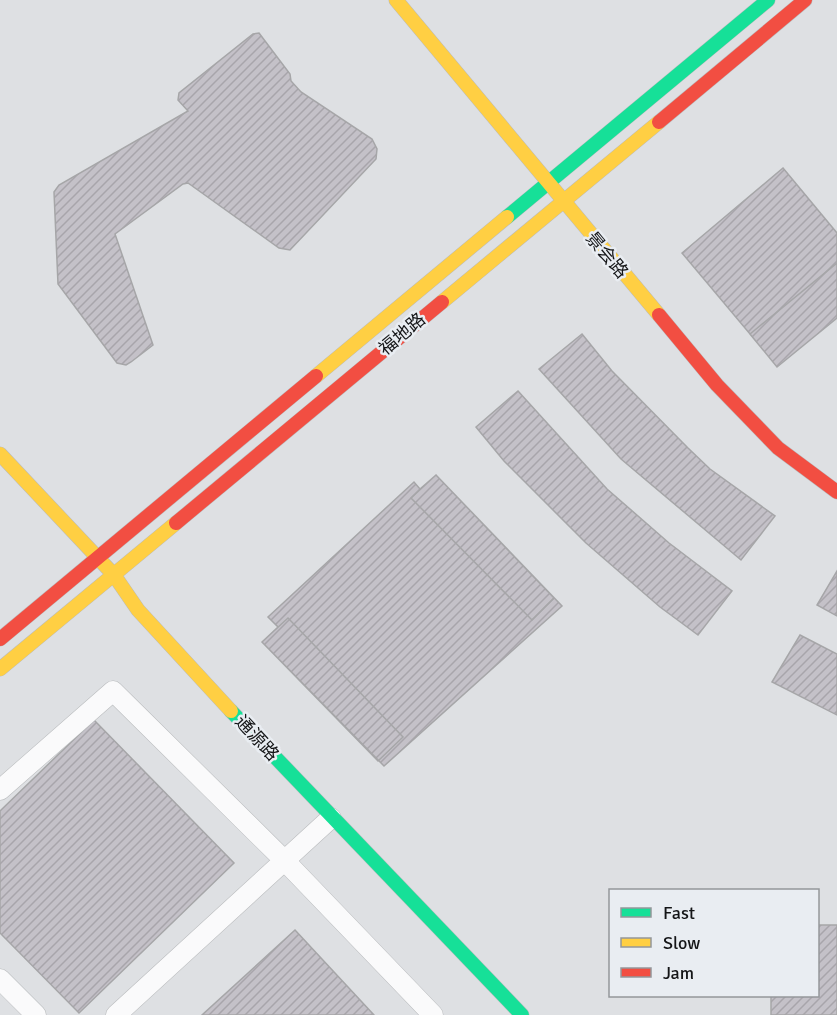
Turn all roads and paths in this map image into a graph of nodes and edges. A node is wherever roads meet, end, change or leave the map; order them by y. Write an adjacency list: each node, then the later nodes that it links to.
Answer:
1 (396, 0): 4 (main road, 景会路)
2 (768, 0): 4 (main road, 福地路)
3 (805, 0): 5 (main road, 福地路)
4 (547, 182): 5 (main road, 景会路); 8 (main road, 福地路)
5 (561, 201): 7 (main road, 景会路); 9 (main road, 福地路)
6 (0, 454): 8 (main road, 通源路)
7 (837, 492)
8 (98, 558): 9 (main road, 通源路); 10 (main road, 福地路)
9 (114, 575): 11 (main road, 福地路); 13 (main road, 通源路)
10 (0, 639)
11 (0, 669)
12 (0, 790): 14 (street)
13 (331, 818): 14 (street); 19 (main road, 通源路)
14 (284, 860): 17 (street); 18 (street)
15 (0, 979): 16 (street)
16 (36, 1015)
17 (116, 1015)
18 (433, 1015)
19 (522, 1015)

